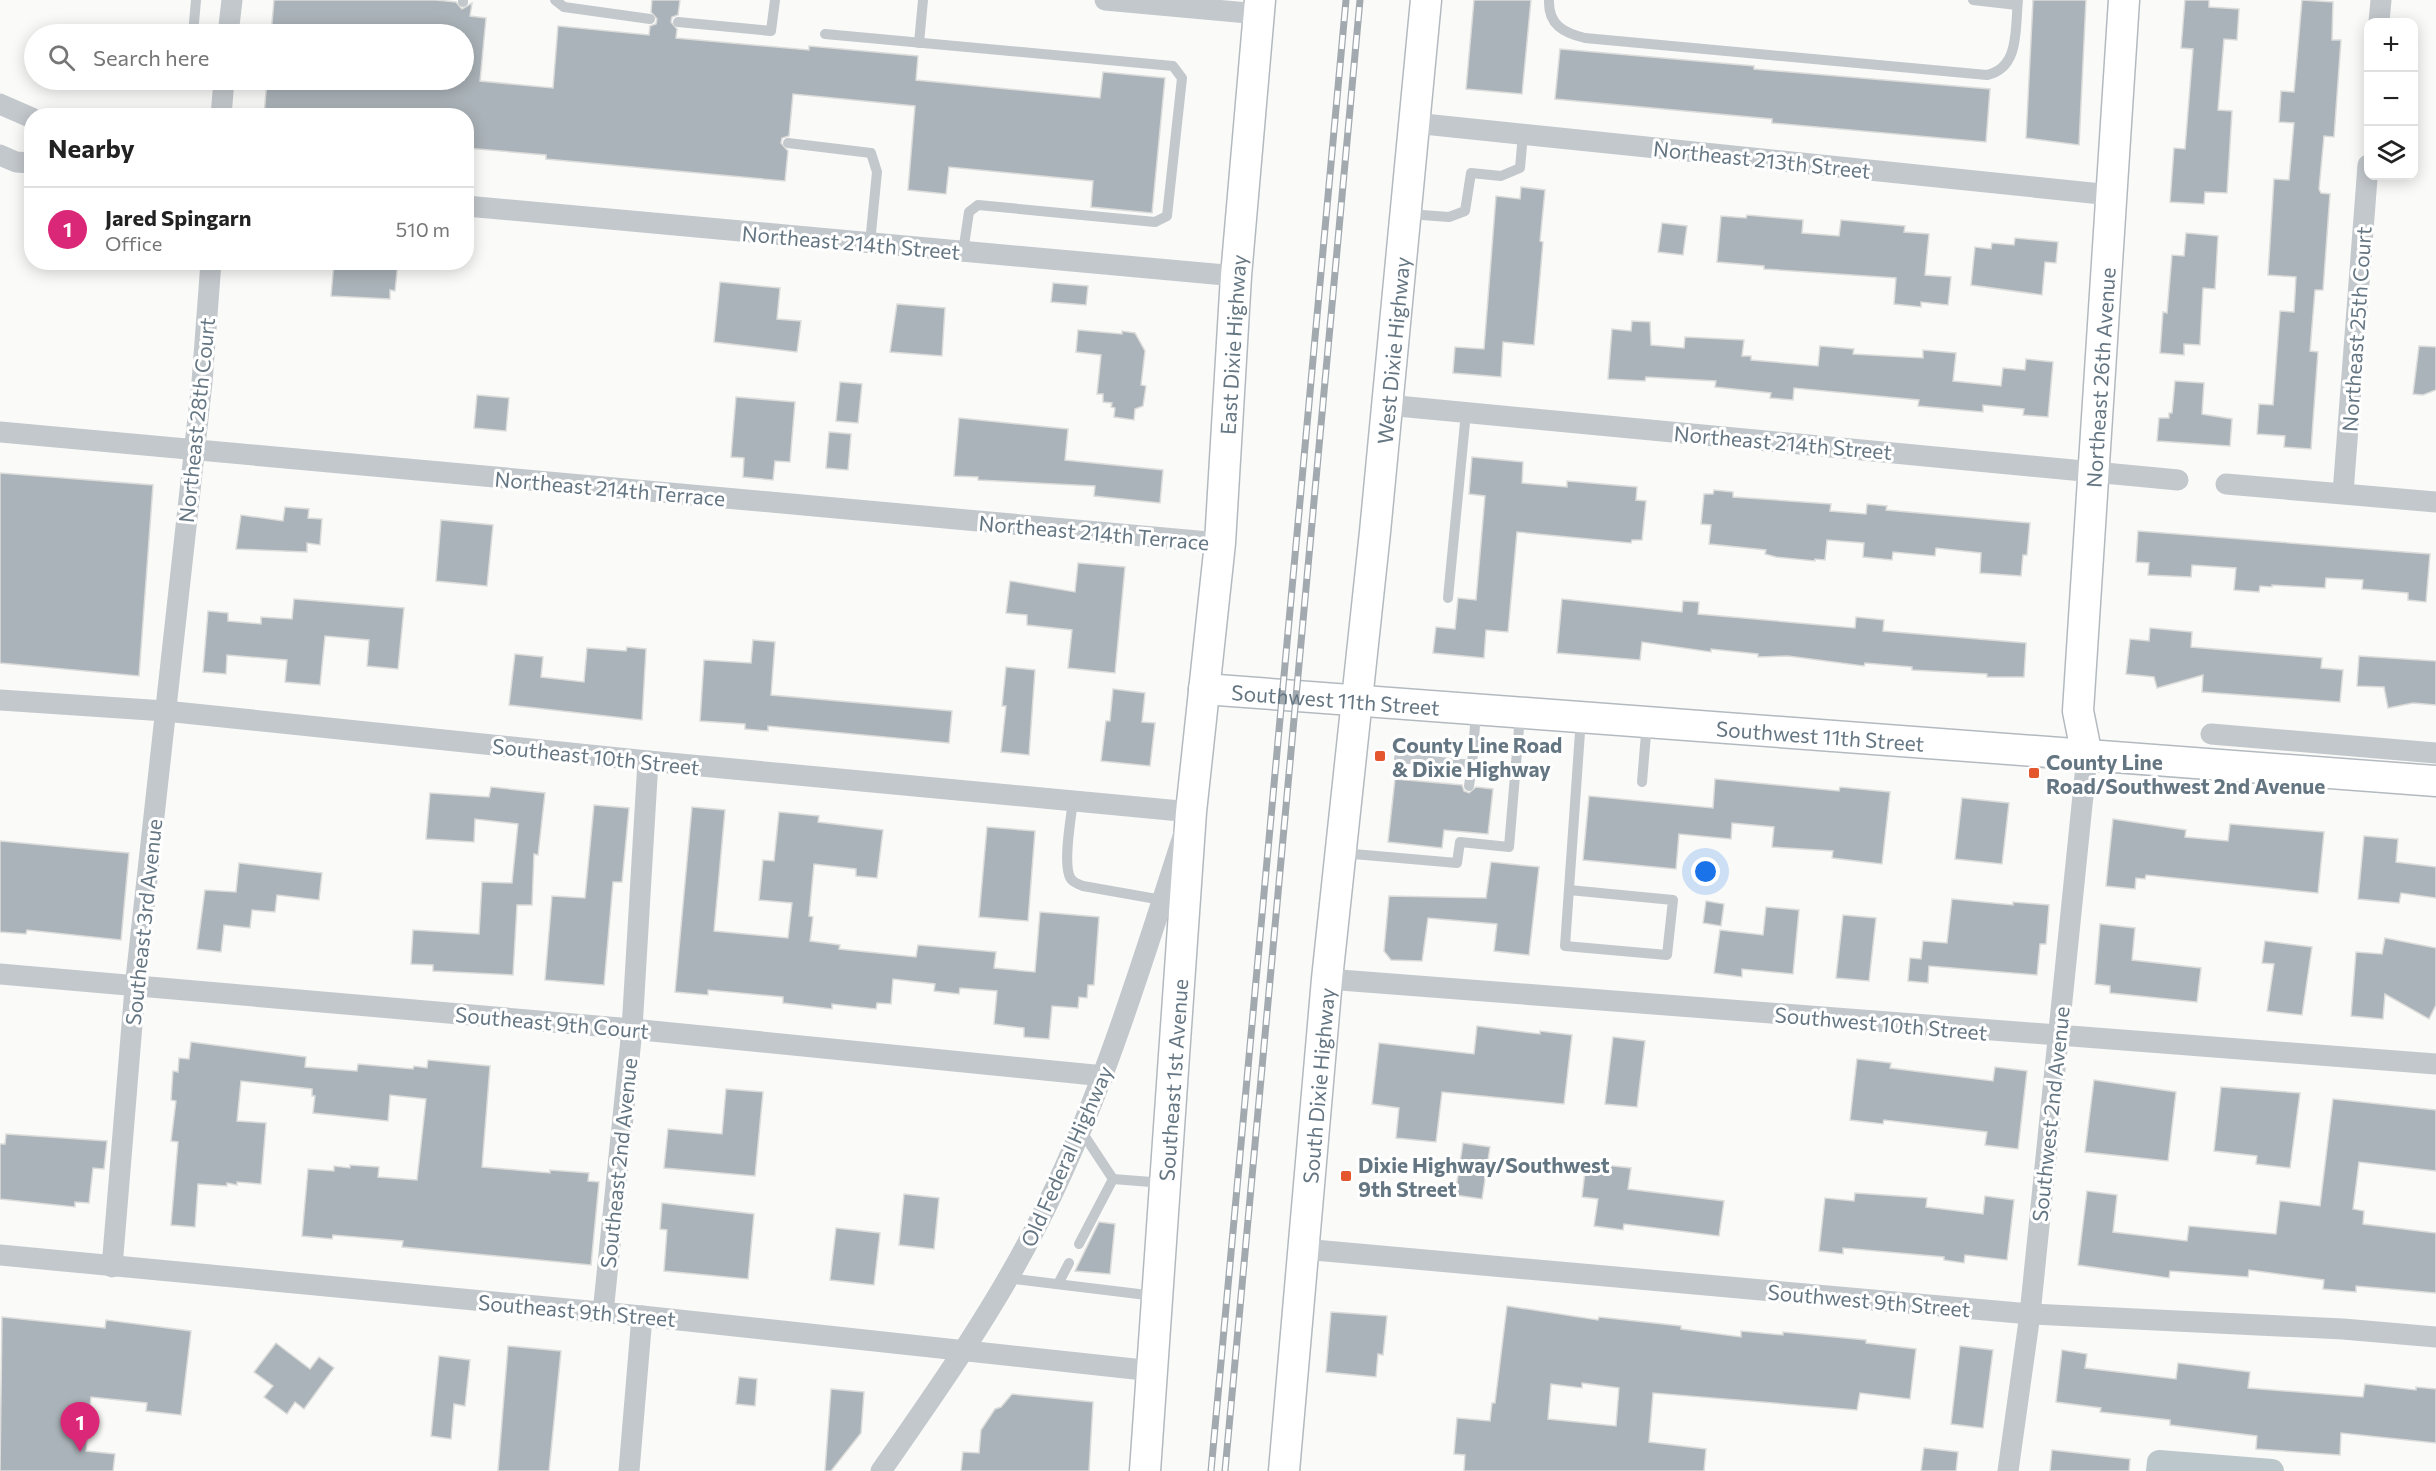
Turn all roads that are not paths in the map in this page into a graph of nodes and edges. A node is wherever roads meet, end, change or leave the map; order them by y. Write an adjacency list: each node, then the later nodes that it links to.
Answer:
1 (196, 0): 17 (lane)
2 (232, 0): 18 (street)
3 (555, 0): 15 (lane)
4 (775, 0): 16 (lane)
5 (923, 0): 20 (lane)
6 (1105, 0): 13 (street)
7 (1426, 0): 25 (street, West Dixie Highway)
8 (1549, 0): 12 (lane)
9 (1973, 0): 12 (lane)
10 (2124, 0): 31 (street, Northeast 26th Avenue)
11 (2381, 0): 14 (street)
12 (2017, 2)
13 (1259, 7): 37 (street, East Dixie Highway)
14 (2379, 18)
15 (650, 19)
16 (678, 22)
17 (194, 24)
18 (229, 24)
19 (825, 34): 20 (lane)
20 (919, 43): 35 (lane)
21 (223, 90): 23 (street)
22 (0, 104): 24 (street)
23 (222, 108)
24 (24, 114)
25 (1414, 123): 26 (street, Northeast 213th Street); 33 (street, West Dixie Highway)
26 (1523, 134): 31 (street, Northeast 213th Street); 33 (lane)
27 (788, 143): 34 (lane)
28 (0, 155): 29 (street)
29 (24, 162)
30 (2367, 180): 45 (street, Northeast 25th Court)
31 (2111, 195): 42 (street, Northeast 26th Avenue)
32 (474, 207): 34 (street, Northeast 214th Street)
33 (1406, 214): 38 (street, West Dixie Highway)
34 (870, 243): 35 (street, Northeast 214th Street)
35 (963, 252): 37 (street, Northeast 214th Street)
36 (210, 270): 41 (street, Northeast 28th Court)
37 (1236, 276): 47 (street, East Dixie Highway)
38 (1387, 405): 39 (street, Northeast 214th Street); 52 (street, West Dixie Highway)
39 (1466, 412): 42 (street, Northeast 214th Street); 49 (lane)
40 (0, 432): 41 (street, Northeast 214th Terrace)
41 (194, 451): 47 (street, Northeast 214th Terrace); 48 (street, Northeast 28th Court)
42 (2092, 472): 43 (street, Northeast 214th Street); 60 (street, Northeast 26th Avenue)
43 (2178, 480)
44 (2226, 484): 45 (street)
45 (2343, 494): 46 (street)
46 (2436, 502)
47 (1220, 543): 50 (street, East Dixie Highway)
48 (180, 577): 54 (street, Southeast 3rd Avenue)
49 (1448, 598)
50 (1204, 689): 52 (street, Southwest 11th Street); 68 (street, Southeast 1st Avenue)
51 (0, 700): 54 (street, Southeast 10th Street)
52 (1356, 700): 53 (street, Southwest 11th Street); 69 (street, South Dixie Highway)
53 (1476, 709): 55 (street, Southwest 11th Street); 63 (lane)
54 (165, 711): 62 (street, Southeast 10th Street); 74 (street, Southeast 3rd Avenue)
55 (1520, 713): 56 (street, Southwest 11th Street); 69 (lane)
56 (1581, 717): 57 (street, Southwest 11th Street); 70 (lane)
57 (1647, 722): 60 (street, Southwest 11th Street); 65 (lane)
58 (2211, 734): 59 (street)
59 (2436, 753)
60 (2086, 756): 64 (street, Southwest 11th Street); 76 (street, Southwest 2nd Avenue)
61 (1399, 758): 63 (lane)
62 (648, 762): 67 (street, Southeast 10th Street); 75 (street, Southeast 2nd Avenue)
63 (1472, 765): 66 (lane)
64 (2436, 781)
65 (1642, 782)
66 (1469, 786)
67 (1073, 801): 68 (street, Southeast 10th Street); 71 (lane)
68 (1191, 812): 71 (street, Old Federal Highway); 81 (street, Southeast 1st Avenue)
69 (1340, 852): 73 (street, South Dixie Highway)
70 (1569, 890): 70 (lane)
71 (1162, 900): 78 (street, Old Federal Highway)
72 (0, 974): 74 (street, Southeast 9th Court)
73 (1327, 979): 76 (street, Southwest 10th Street); 83 (street, South Dixie Highway)
74 (135, 988): 75 (street, Southeast 9th Court); 86 (street, Southeast 3rd Avenue)
75 (632, 1029): 78 (street, Southeast 9th Court); 90 (street, Southeast 2nd Avenue)
76 (2058, 1037): 77 (street, Southwest 10th Street); 91 (street, Southwest 2nd Avenue)
77 (2436, 1064)
78 (1104, 1076): 79 (street, Old Federal Highway)
79 (1080, 1129): 80 (lane); 87 (street, Old Federal Highway)
80 (1113, 1179): 81 (lane); 82 (lane)
81 (1166, 1184): 89 (street, Southeast 1st Avenue)
82 (1079, 1244)
83 (1303, 1249): 91 (street, Southwest 9th Street); 99 (street, South Dixie Highway)
84 (0, 1255): 86 (street, Southeast 9th Street)
85 (1069, 1263): 88 (lane)
86 (112, 1267): 90 (street, Southeast 9th Street)
87 (1007, 1278): 88 (lane); 94 (street, Old Federal Highway)
88 (1058, 1284): 89 (lane)
89 (1158, 1296): 95 (street, Southeast 1st Avenue)
90 (603, 1313): 92 (street, Southeast 9th Street)
91 (2030, 1314): 93 (street, Southwest 9th Street); 100 (street, Southwest 2nd Avenue)
92 (642, 1316): 94 (street, Southeast 9th Street); 96 (street)
93 (2436, 1337)
94 (965, 1352): 95 (street, Southeast 9th Street); 97 (street, Old Federal Highway)
95 (1153, 1371): 98 (street, Southeast 1st Avenue)
96 (629, 1471)
97 (880, 1471)
98 (1145, 1471)
99 (1284, 1471)
100 (2008, 1471)

